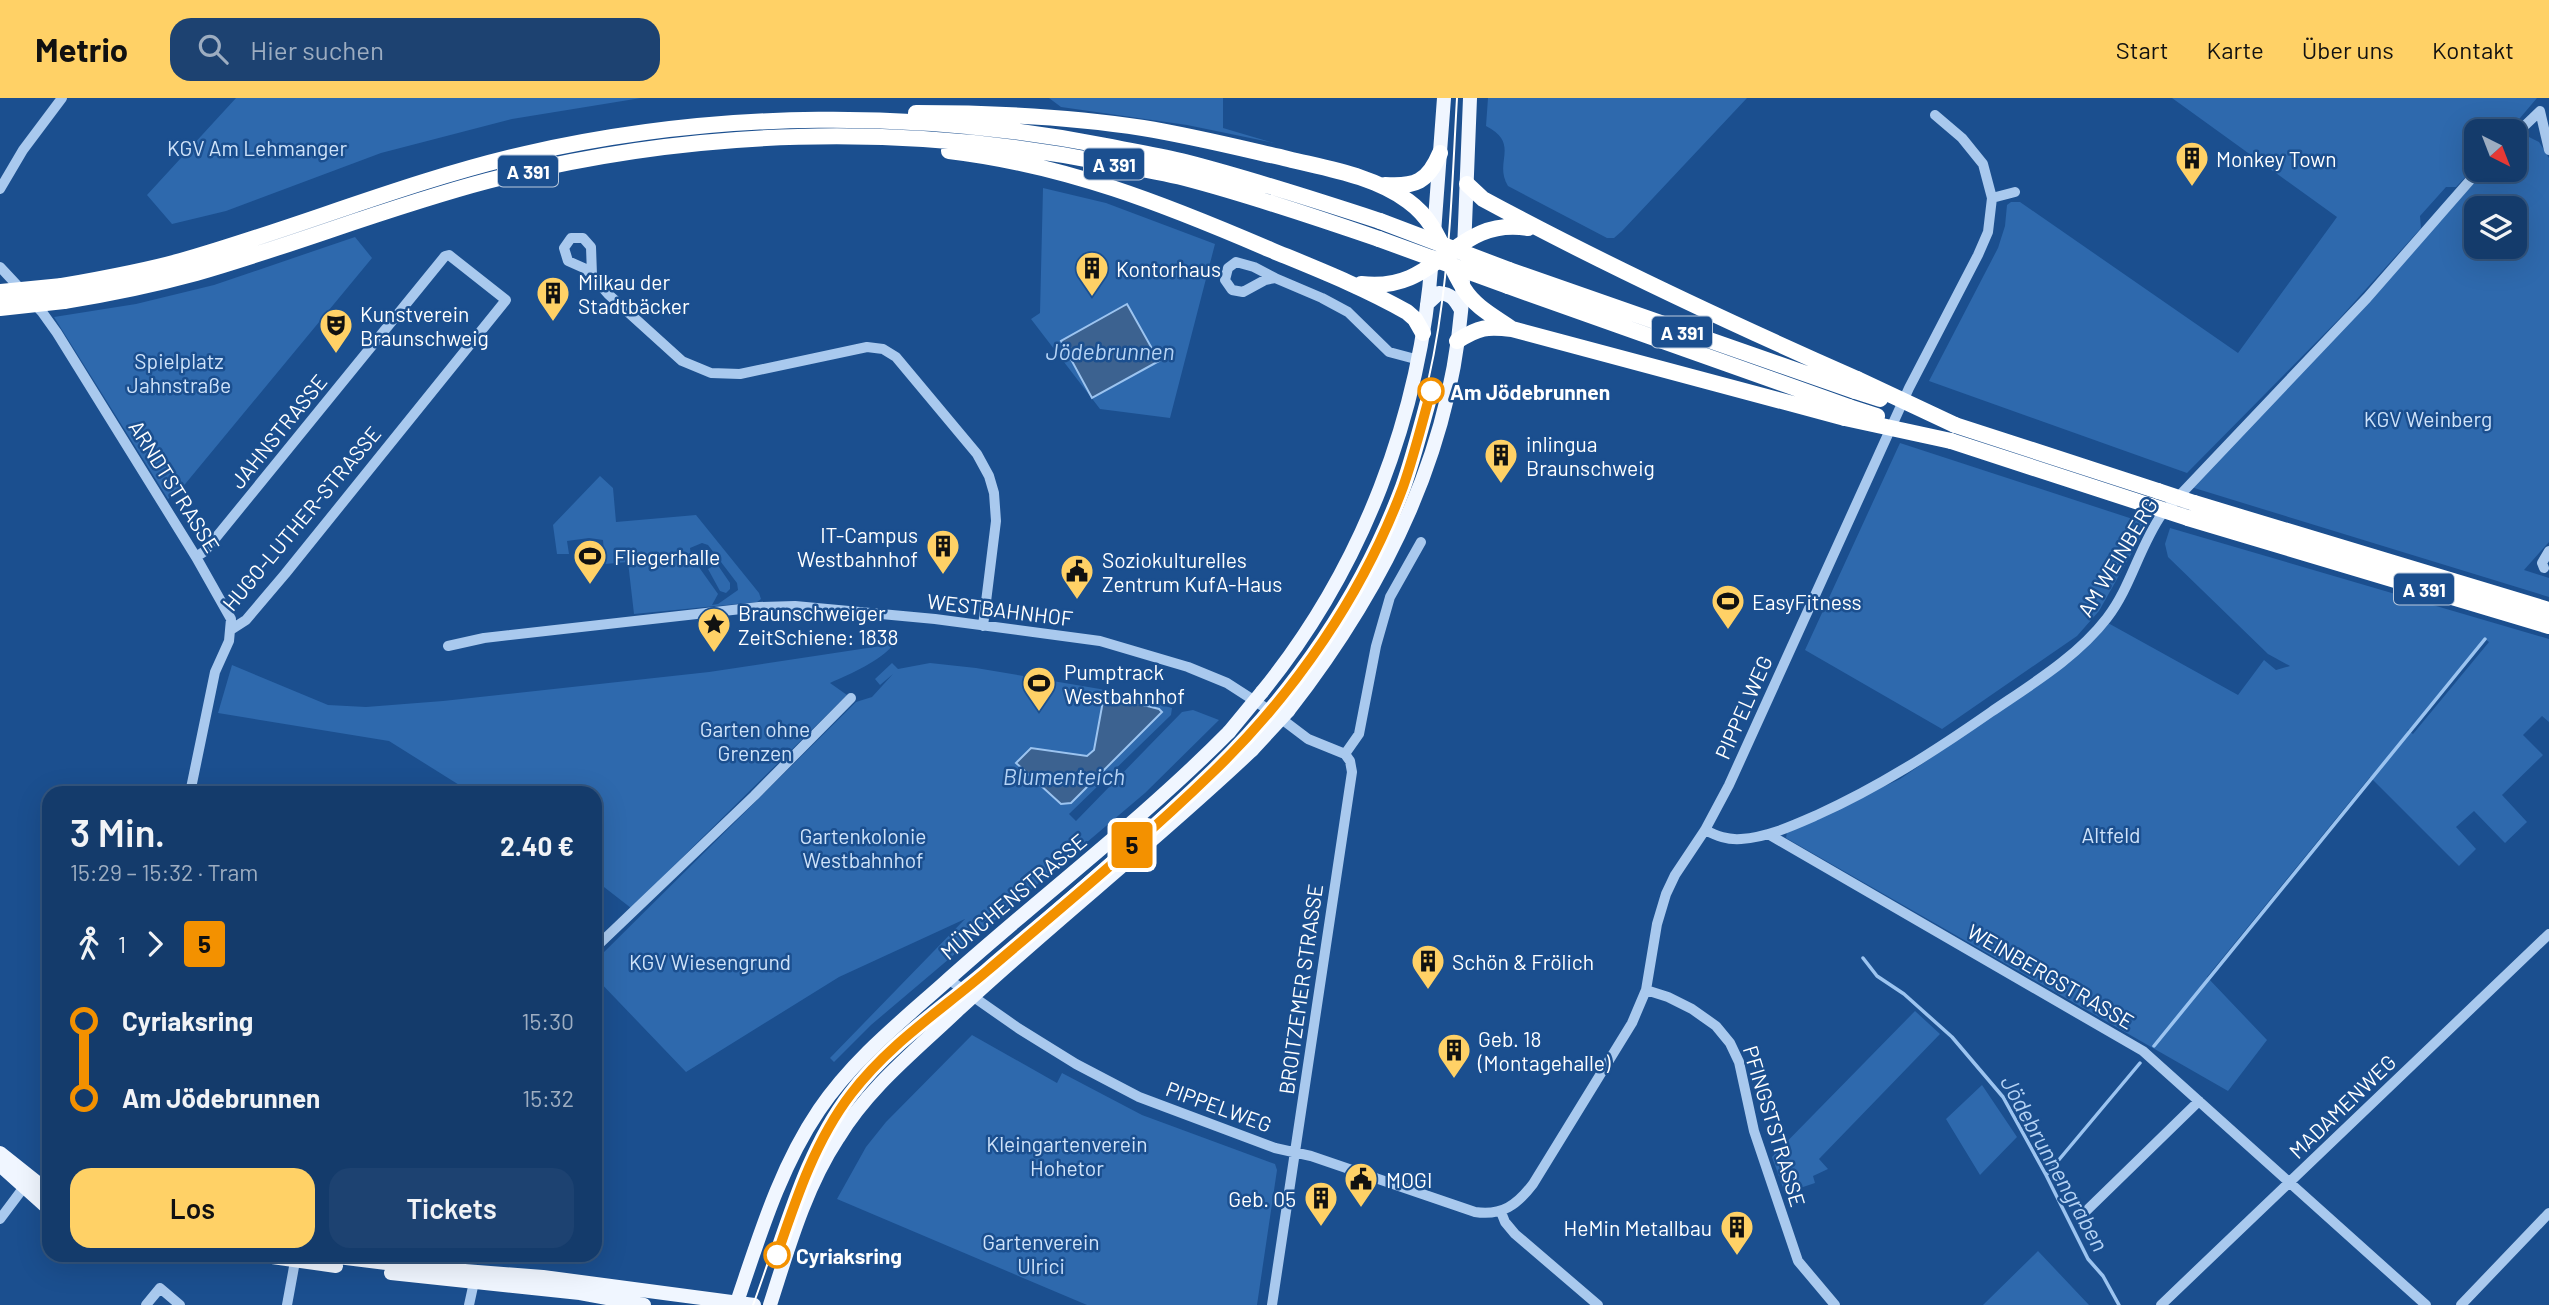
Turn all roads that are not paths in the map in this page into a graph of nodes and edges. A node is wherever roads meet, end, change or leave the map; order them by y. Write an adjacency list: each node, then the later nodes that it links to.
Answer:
1 (62, 98): 12 (street)
2 (1444, 98): 8 (main road, MÜNCHENSTRASSE)
3 (1470, 98): 10 (main road)
4 (1935, 115): 14 (street, PIPPELWEG)
5 (2527, 123): 7 (street)
6 (840, 128): 11 (highway); 23 (highway, A 391, bridge); 23 (highway, A 391, bridge); 24 (highway); 27 (highway, A 391)
7 (2549, 150)
8 (1440, 153): 11 (highway); 15 (main road, MÜNCHENSTRASSE)
9 (2468, 182): 52 (street, AM WEINBERG)
10 (1467, 184): 16 (highway); 17 (main road)
11 (1381, 185): 15 (highway)
12 (0, 190)
13 (2015, 192): 14 (street)
14 (1992, 198): 51 (street, PIPPELWEG)
15 (1434, 228): 18 (highway); 20 (main road, MÜNCHENSTRASSE)
16 (1542, 230): 17 (highway); 36 (highway)
17 (1464, 241): 18 (highway); 25 (main road)
18 (1448, 254): 20 (highway); 25 (highway)
19 (0, 268): 41 (street, ARNDTSTRASSE)
20 (1431, 268): 24 (highway); 29 (main road, MÜNCHENSTRASSE)
21 (592, 275): 44 (street)
22 (1275, 278): 35 (street)
23 (1509, 278): 36 (highway, A 391)
24 (1352, 283): 33 (highway)
25 (1463, 288): 31 (main road); 32 (highway)
26 (0, 292): 27 (highway, A 391, bridge)
27 (63, 294): 30 (highway, A 391, bridge)
28 (506, 300): 41 (street, JAHNSTRASSE); 46 (street, HUGO-LUTHER-STRASSE)
29 (1427, 304): 31 (main road); 33 (main road, MÜNCHENSTRASSE)
30 (0, 307)
31 (1461, 310): 34 (main road)
32 (1512, 329): 34 (highway); 36 (highway)
33 (1423, 333): 35 (main road, MÜNCHENSTRASSE)
34 (1457, 341): 57 (main road, bridge)
35 (1419, 360): 55 (main road, MÜNCHENSTRASSE, bridge)
36 (1852, 399): 37 (highway, bridge); 37 (highway, A 391, bridge)
37 (1953, 433): 38 (highway, A 391, bridge)
38 (2191, 510): 43 (highway, A 391); 45 (highway, A 391)
39 (1421, 542): 49 (street, BROITZEMER STRASSE)
40 (2549, 551): 42 (street)
41 (196, 557): 46 (street, ARNDTSTRASSE)
42 (2544, 568)
43 (2549, 610)
44 (983, 626): 47 (street, WESTBAHNHOF); 49 (street, WESTBAHNHOF)
45 (2549, 626)
46 (232, 629): 50 (street, HUGO-LUTHER-STRASSE)
47 (448, 646)
48 (851, 698): 54 (street)
49 (1348, 757): 59 (street, BROITZEMER STRASSE)
50 (191, 786)
51 (1705, 830): 52 (street, AM WEINBERG); 56 (street, PIPPELWEG)
52 (1768, 834): 58 (street, WEINBERGSTRASSE)
53 (2549, 934): 63 (street, MADAMENWEG)
54 (602, 941)
55 (948, 979): 57 (street, PIPPELWEG); 74 (main road, MÜNCHENSTRASSE)
56 (1646, 990): 66 (street, PIPPELWEG); 84 (street, PFINGSTSTRASSE)
57 (971, 998): 59 (street, PIPPELWEG); 81 (main road)
58 (2199, 1101): 63 (street, WEINBERGSTRASSE); 68 (street)
59 (1295, 1151): 66 (street, PIPPELWEG); 82 (street, BROITZEMER STRASSE)
60 (0, 1153): 62 (main road)
61 (0, 1165): 62 (main road)
62 (27, 1182): 64 (main road); 65 (main road); 69 (street)
63 (2290, 1183): 85 (street, MADAMENWEG); 86 (street, WEINBERGSTRASSE)
64 (42, 1189)
65 (42, 1200)
66 (1501, 1212): 83 (street)
67 (2549, 1213): 87 (street)
68 (2082, 1214)
69 (0, 1219)
70 (295, 1262): 77 (street)
71 (332, 1262): 73 (main road)
72 (414, 1262): 74 (main road)
73 (474, 1282): 78 (street); 79 (main road)
74 (737, 1304): 80 (main road)
75 (146, 1305): 76 (street)
76 (180, 1305)
77 (287, 1305)
78 (469, 1305)
79 (644, 1305)
80 (754, 1305)
81 (770, 1305)
82 (1272, 1305)
83 (1598, 1305)
84 (1835, 1305)
85 (2161, 1305)
86 (2426, 1305)
87 (2461, 1305)

